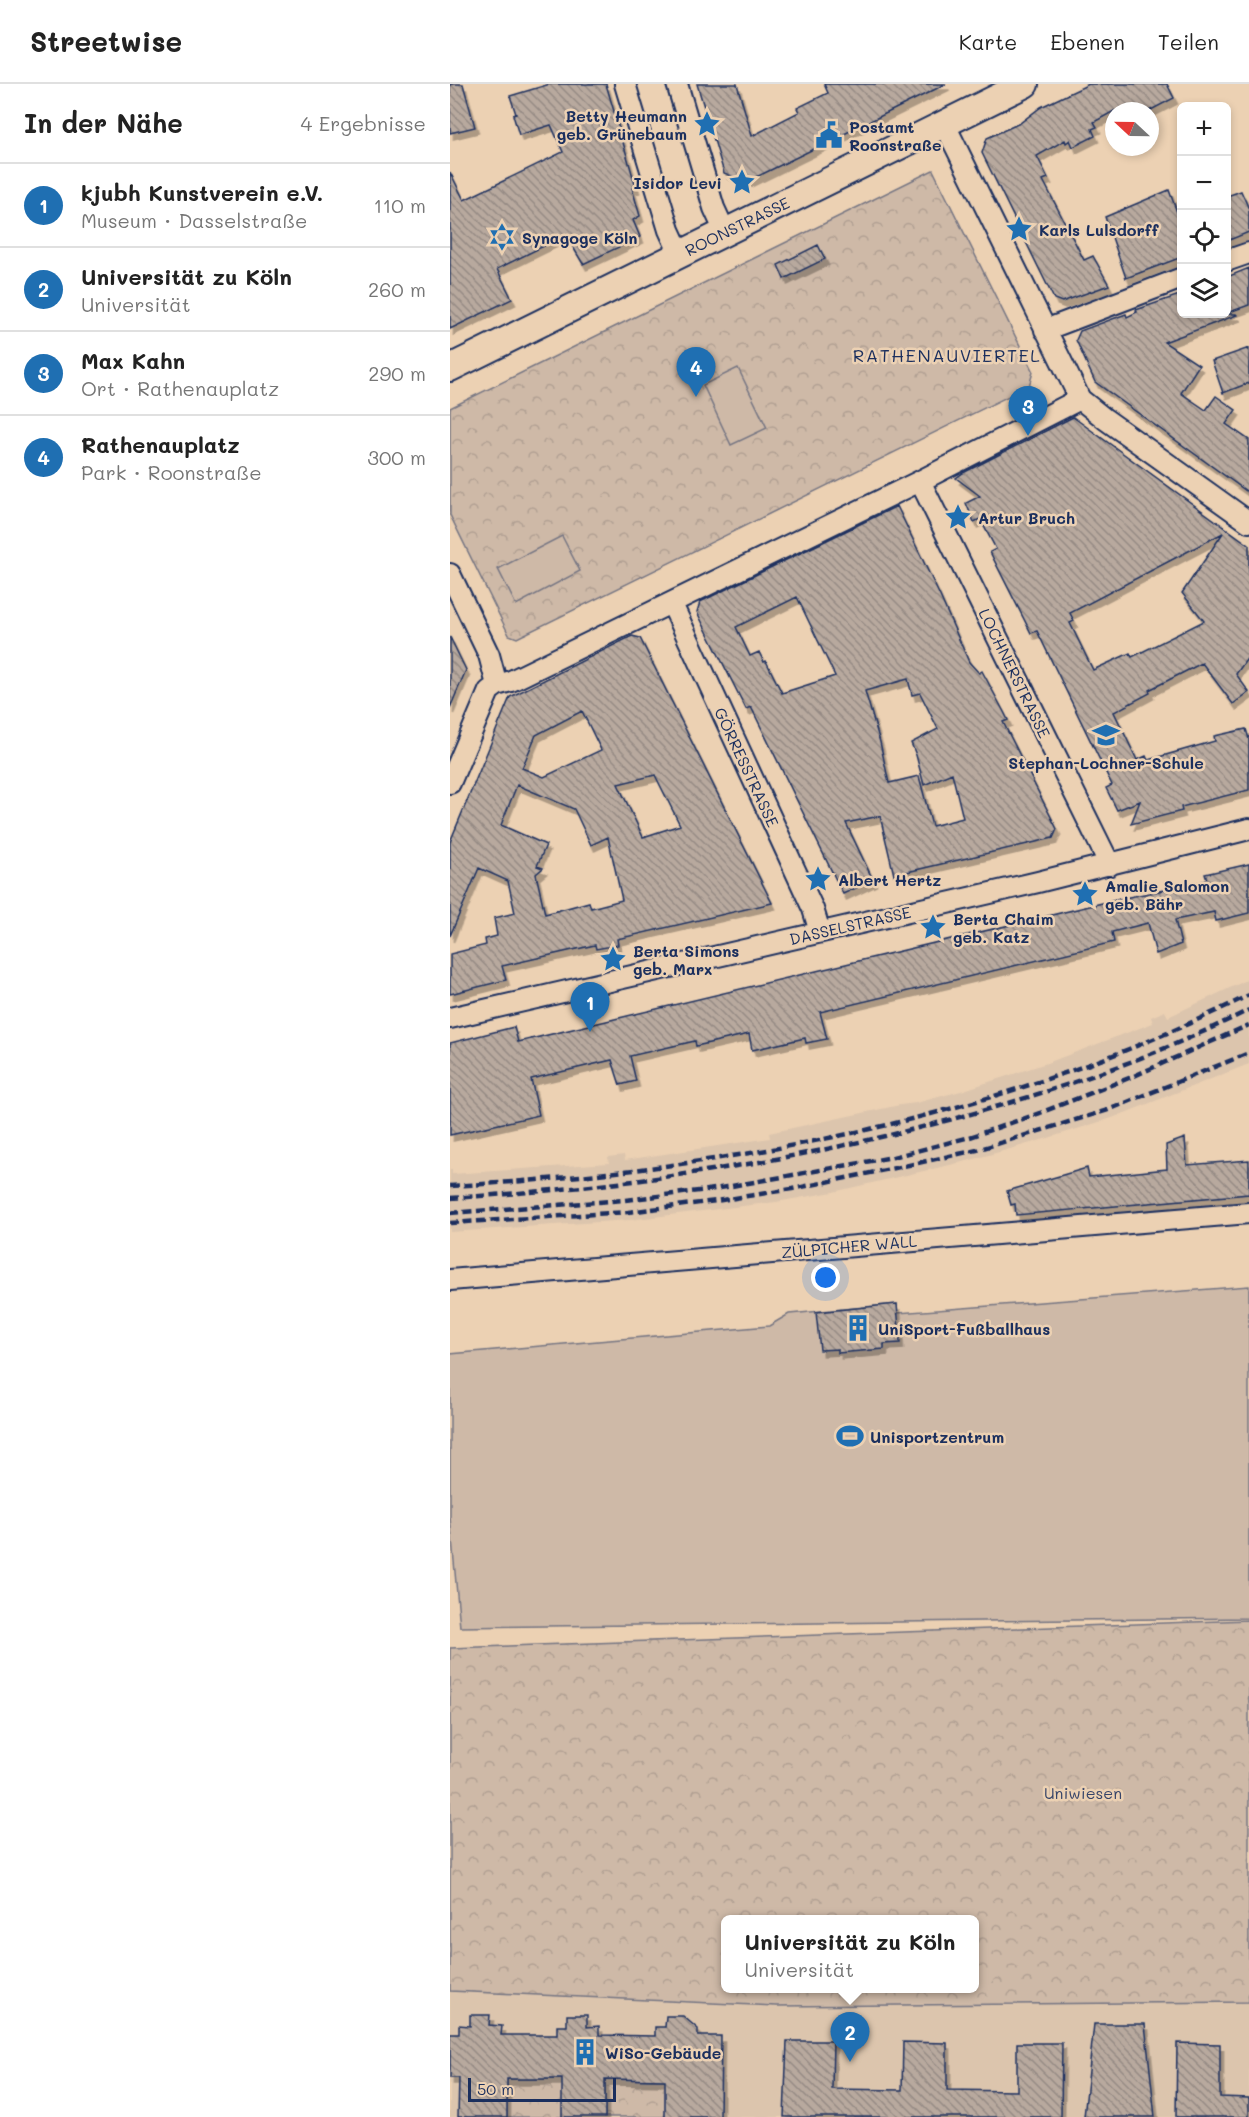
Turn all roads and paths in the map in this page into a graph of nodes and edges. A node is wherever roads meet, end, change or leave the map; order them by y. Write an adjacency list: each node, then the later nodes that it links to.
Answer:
1 (625, 84): 7 (street)
2 (677, 84): 5 (street)
3 (1025, 84): 4 (main road, ROONSTRASSE)
4 (944, 123): 5 (main road, ROONSTRASSE); 10 (street)
5 (725, 232): 7 (main road, ROONSTRASSE)
6 (1249, 253): 8 (street)
7 (680, 254): 11 (main road, ROONSTRASSE)
8 (1231, 260)
9 (1177, 280): 10 (street)
10 (1045, 330): 12 (street)
11 (450, 368)
12 (1080, 399): 13 (street); 14 (street)
13 (920, 480): 16 (street); 20 (street, LOCHNERSTRASSE)
14 (1249, 522)
15 (450, 574): 17 (street)
16 (672, 604): 17 (street); 21 (street, GÖRRESSTRASSE)
17 (497, 685): 18 (street)
18 (450, 783)
19 (1249, 829): 20 (street, DASSELSTRASSE)
20 (1110, 865): 21 (street, DASSELSTRASSE)
21 (820, 932): 22 (street, DASSELSTRASSE)
22 (450, 1018)
23 (1249, 1213): 24 (street, ZÜLPICHER WALL)
24 (450, 1280)

